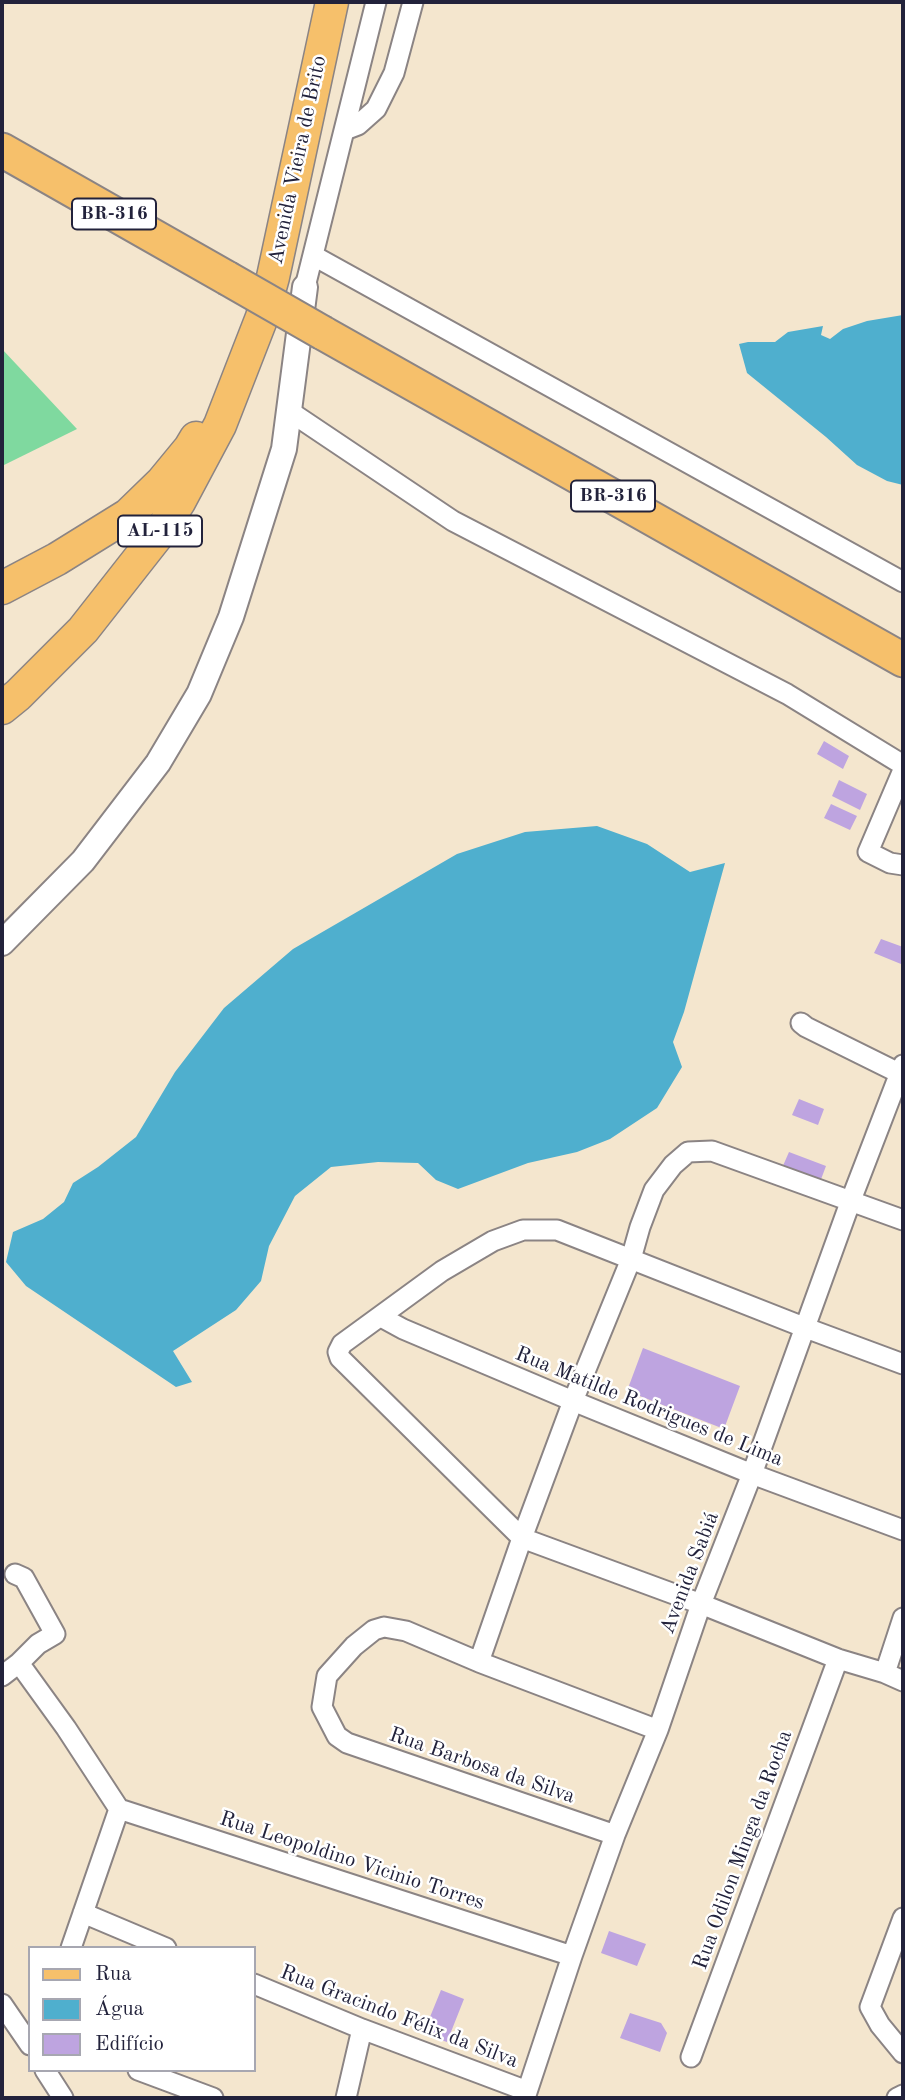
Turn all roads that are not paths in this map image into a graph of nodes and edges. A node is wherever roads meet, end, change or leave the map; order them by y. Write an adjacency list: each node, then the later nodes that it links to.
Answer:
1 (332, 2): 8 (main road, Avenida Vieira de Brito)
2 (376, 2): 4 (street)
3 (413, 2): 4 (street)
4 (345, 130): 6 (street)
5 (2, 150): 12 (highway, BR-316, bridge)
6 (314, 256): 7 (street); 10 (street)
7 (305, 287): 9 (street)
8 (262, 317): 11 (main road); 13 (main road, AL-115)
9 (289, 411): 14 (street); 17 (street)
10 (903, 582)
11 (2, 588)
12 (903, 660)
13 (2, 708)
14 (903, 765)
15 (903, 770): 16 (street)
16 (903, 865)
17 (2, 943)
18 (801, 1023): 19 (street)
19 (902, 1071): 20 (street, Avenida Sabiá)
20 (851, 1200): 21 (street); 22 (street); 24 (street, Avenida Sabiá)
21 (903, 1220)
22 (631, 1259): 23 (street); 24 (street); 26 (street)
23 (381, 1317): 26 (street, Rua Matilde Rodrigues de Lima); 29 (street)
24 (806, 1328): 25 (street); 27 (street, Avenida Sabiá)
25 (903, 1364)
26 (573, 1401): 27 (street, Rua Matilde Rodrigues de Lima); 29 (street)
27 (752, 1474): 28 (street, Rua Matilde Rodrigues de Lima); 31 (street, Avenida Sabiá)
28 (903, 1530)
29 (522, 1538): 31 (street); 34 (street)
30 (15, 1574): 35 (street)
31 (701, 1604): 33 (street); 38 (street, Avenida Sabiá)
32 (903, 1618): 37 (street)
33 (838, 1659): 37 (street); 51 (street, Rua Odilon Minga da Rocha)
34 (479, 1662): 38 (street); 40 (street, Rua Barbosa da Silva)
35 (19, 1663): 36 (street); 39 (street)
36 (2, 1676)
37 (894, 1677)
38 (658, 1730): 40 (street, Avenida Sabiá)
39 (119, 1809): 41 (street); 45 (street, Rua Leopoldino Vicinio Torres)
40 (615, 1835): 45 (street, Avenida Sabiá)
41 (83, 1913): 43 (street); 44 (street)
42 (903, 1918): 50 (street)
43 (72, 1946)
44 (161, 1946)
45 (572, 1956): 54 (street, Avenida Sabiá)
46 (256, 1985): 48 (street, Rua Gracindo Félix da Silva)
47 (2, 2004): 49 (street)
48 (362, 2029): 54 (street, Rua Gracindo Félix da Silva); 58 (street)
49 (28, 2043)
50 (903, 2053)
51 (691, 2057)
52 (46, 2072): 56 (street)
53 (143, 2072): 57 (street)
54 (526, 2095)
55 (903, 2095): 59 (street)
56 (63, 2098)
57 (213, 2098)
58 (346, 2098)
59 (897, 2098)

